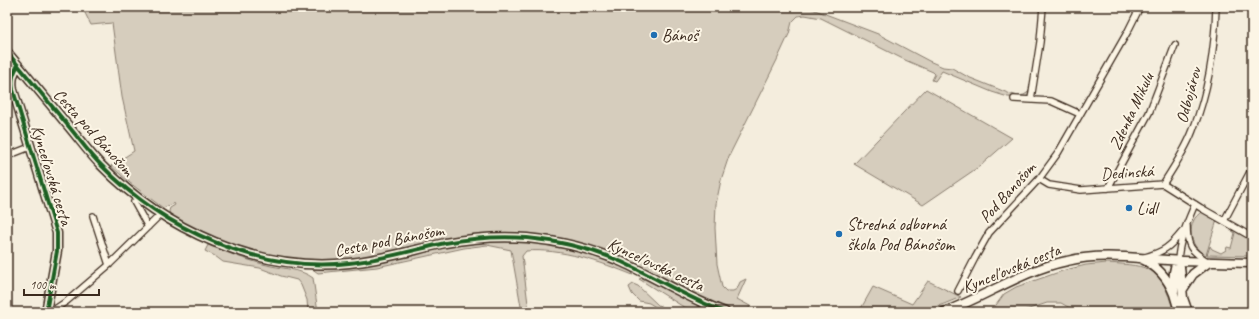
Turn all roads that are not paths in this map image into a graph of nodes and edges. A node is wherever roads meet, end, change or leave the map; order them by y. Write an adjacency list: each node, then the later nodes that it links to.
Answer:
1 (1043, 7): 8 (street)
2 (1140, 7): 9 (street, Pod Banošom)
3 (1216, 7): 14 (street, Odbojárov)
4 (1175, 45): 15 (street, Zdenka Mikulu)
5 (7, 52): 6 (street)
6 (18, 65): 10 (street, Kynceľovská cesta); 18 (street, Cesta pod Bánošom)
7 (1014, 99): 8 (street)
8 (1031, 99): 9 (street)
9 (1080, 114): 13 (street, Pod Banošom)
10 (30, 147): 11 (street); 34 (street, Kynceľovská cesta)
11 (7, 156)
12 (1252, 168): 20 (street)
13 (1039, 179): 15 (street, Dedinská); 32 (street, Pod Banošom)
14 (1163, 184): 15 (street, Dedinská); 17 (street, Dedinská)
15 (1108, 188)
16 (134, 202): 22 (street)
17 (1195, 204): 20 (street, Dedinská); 21 (street)
18 (161, 214): 22 (street); 24 (street, Cesta pod Bánošom)
19 (93, 216): 30 (street)
20 (1224, 221): 25 (street, Dedinská)
21 (1187, 222): 23 (street); 28 (street)
22 (148, 227): 30 (street)
23 (1184, 229): 26 (street); 27 (street)
24 (503, 237): 35 (street, Kynceľovská cesta)
25 (1252, 237)
26 (1139, 258): 27 (street, Kynceľovská cesta); 33 (street); 36 (street, Kynceľovská cesta)
27 (1178, 261): 28 (street, Kynceľovská cesta); 31 (street); 33 (street)
28 (1209, 262): 29 (street, Kynceľovská cesta); 31 (street)
29 (1252, 263)
30 (109, 265): 34 (street)
31 (1183, 289): 38 (street)
32 (958, 291)
33 (1174, 294): 37 (street)
34 (46, 311)
35 (725, 312)
36 (944, 312)
37 (1180, 312)
38 (1188, 312)

